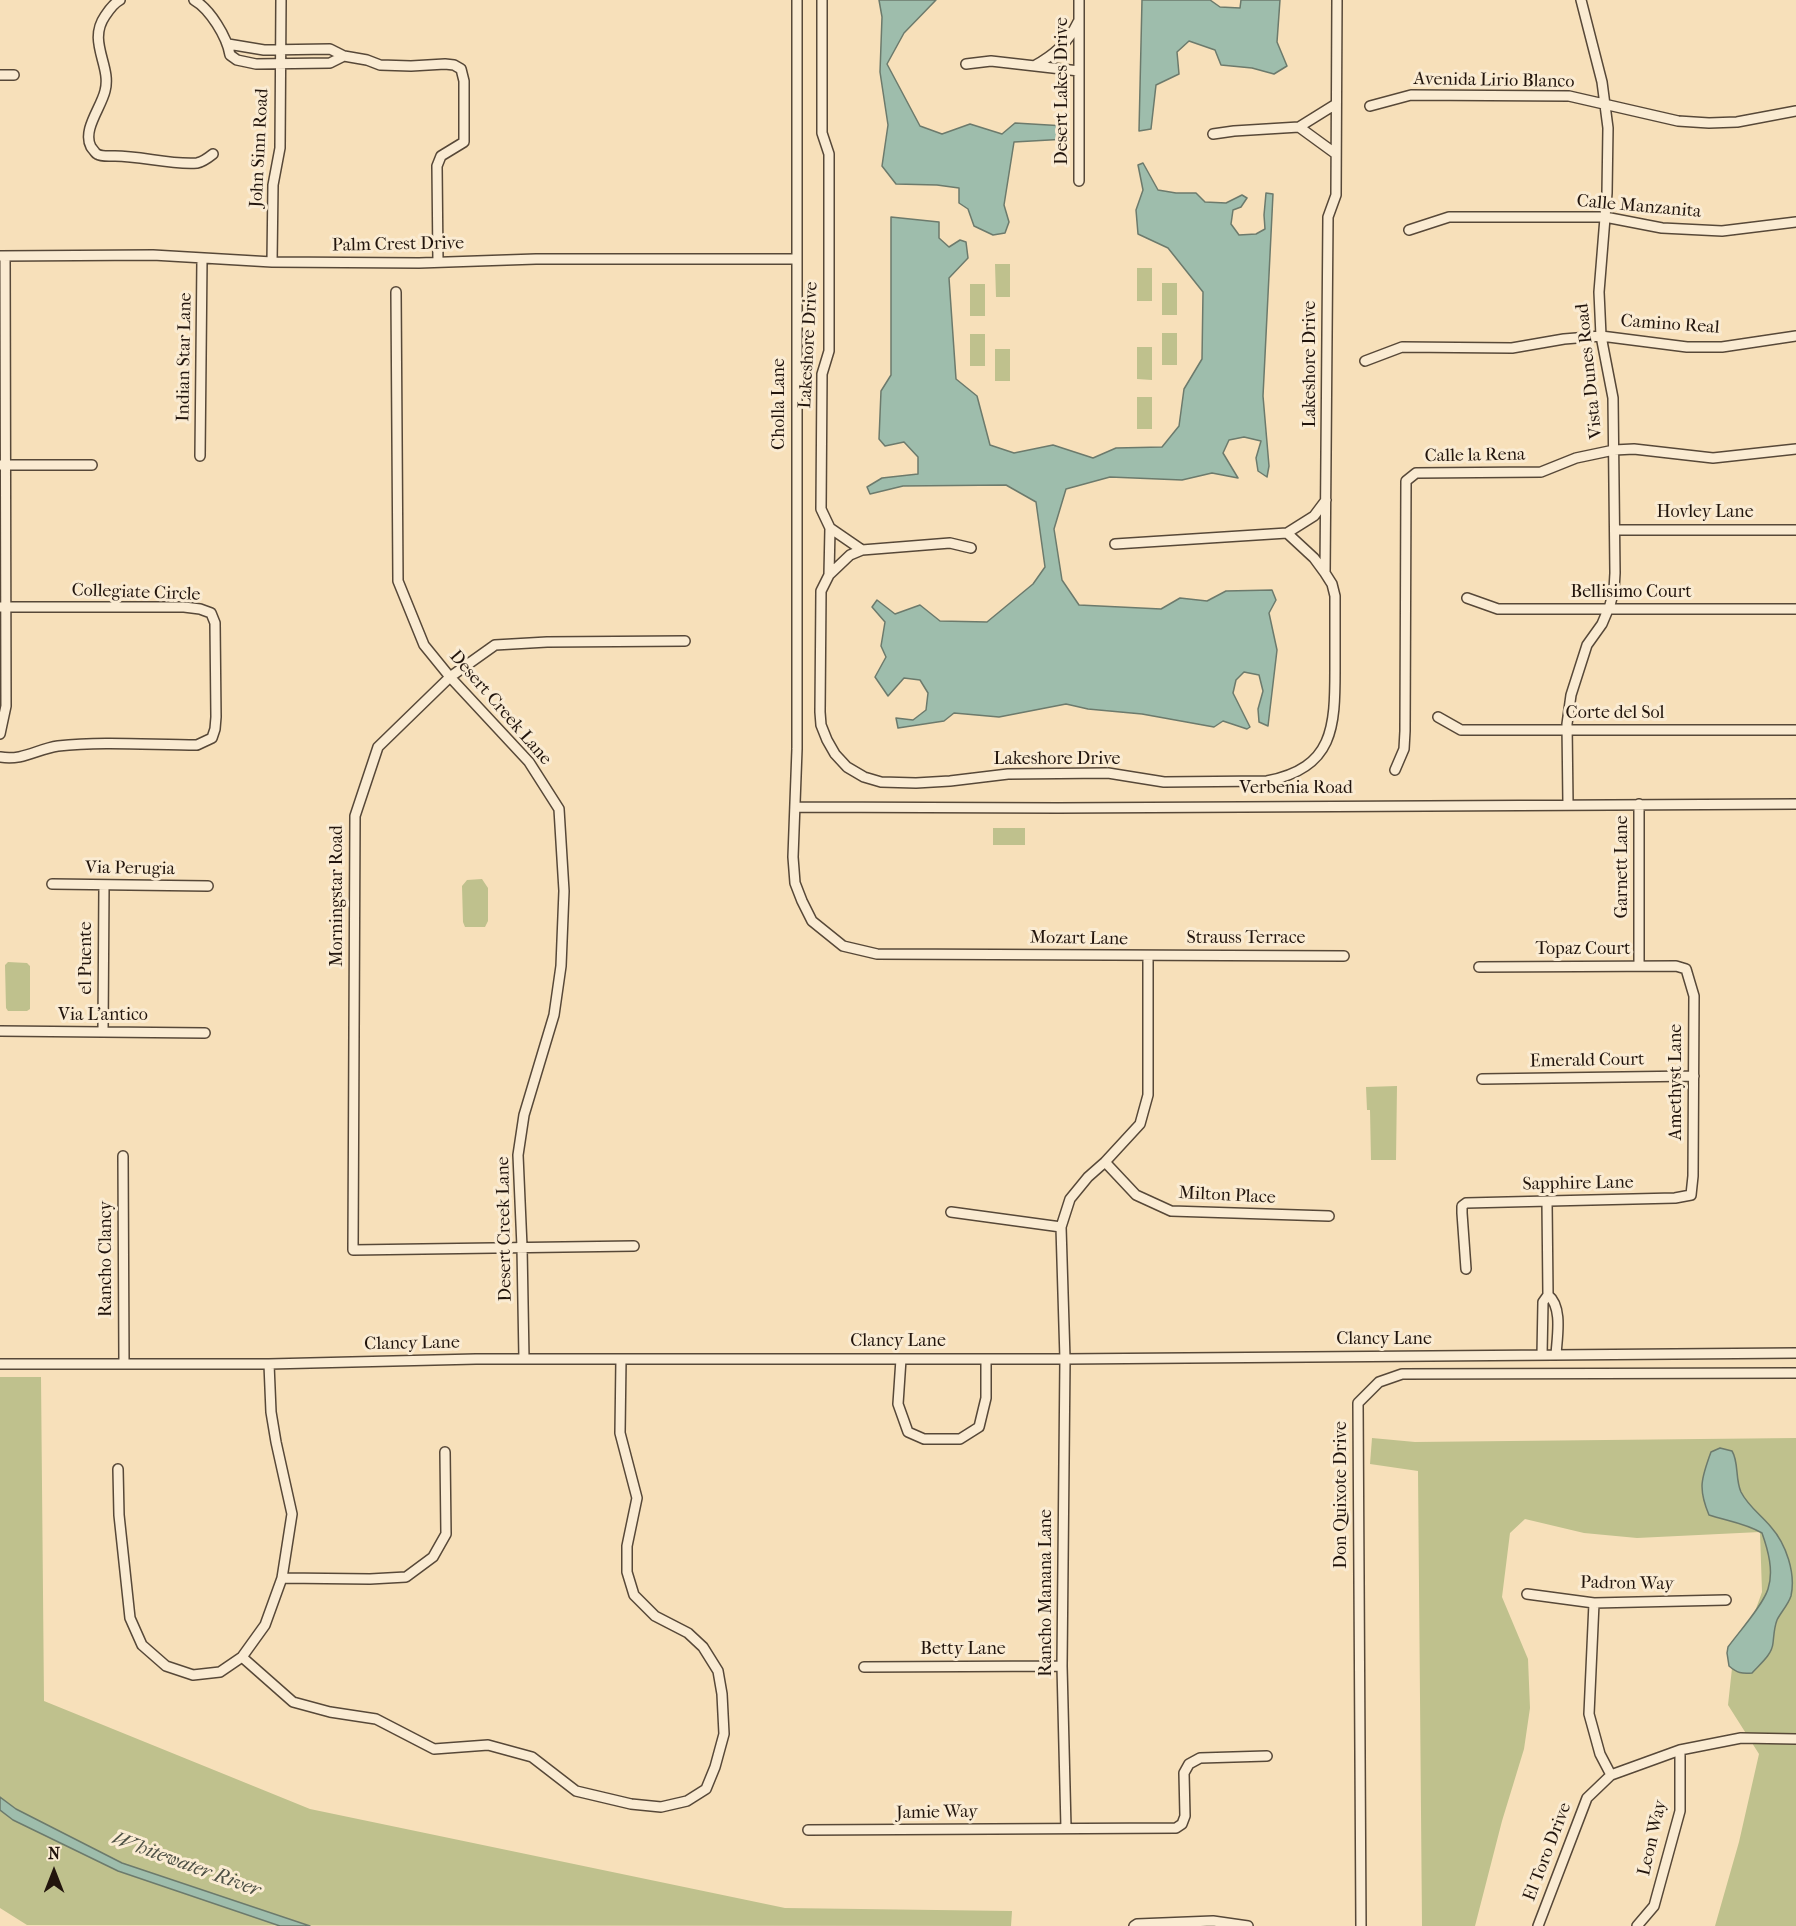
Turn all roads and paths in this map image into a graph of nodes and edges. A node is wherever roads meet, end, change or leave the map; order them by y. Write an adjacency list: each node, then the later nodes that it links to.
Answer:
1 (120, 0): 25 (street)
2 (194, 0): 10 (street)
3 (281, 0): 11 (street, John Sinn Road)
4 (797, 0): 33 (street, Cholla Lane)
5 (822, 0): 49 (street, Lakeshore Drive)
6 (1079, 0): 9 (street, Desert Lakes Drive)
7 (1337, 0): 20 (street, Lakeshore Drive)
8 (1581, 0): 19 (street, Vista Dunes Road)
9 (1079, 20): 15 (street); 16 (street, Desert Lakes Drive)
10 (228, 44): 11 (street); 13 (street)
11 (281, 49): 12 (street); 13 (street, John Sinn Road)
12 (344, 56): 13 (street); 35 (street)
13 (281, 63): 34 (street, John Sinn Road)
14 (966, 64): 15 (street)
15 (1034, 66): 16 (street)
16 (1079, 71): 27 (street, Desert Lakes Drive)
17 (0, 75): 18 (street)
18 (14, 75)
19 (1605, 103): 21 (street, Avenida Lirio Blanco); 22 (street, Avenida Lirio Blanco); 28 (street, Vista Dunes Road)
20 (1336, 104): 23 (street); 26 (street, Lakeshore Drive)
21 (1370, 106)
22 (1796, 111)
23 (1299, 127): 24 (street); 26 (street)
24 (1213, 134)
25 (213, 154)
26 (1336, 154): 48 (street, Lakeshore Drive)
27 (1079, 181)
28 (1605, 217): 29 (street, Calle Manzanita); 30 (street, Calle Manzanita); 38 (street, Vista Dunes Road)
29 (1796, 222)
30 (1409, 230)
31 (3, 256): 32 (street, Palm Crest Drive); 37 (street)
32 (202, 259): 34 (street, Palm Crest Drive); 44 (street, Indian Star Lane)
33 (796, 259): 35 (street, Palm Crest Drive); 73 (street, Cholla Lane)
34 (272, 262): 35 (street, Palm Crest Drive)
35 (438, 262)
36 (396, 292): 63 (street, Desert Creek Lane)
37 (3, 332): 40 (street)
38 (1601, 336): 39 (street, Camino Real); 41 (street, Camino Real); 43 (street, Vista Dunes Road)
39 (1796, 336)
40 (3, 345): 45 (street)
41 (1365, 361)
42 (1796, 449): 43 (street, Calle la Rena)
43 (1614, 450): 50 (street, Vista Dunes Road); 69 (street, Calle la Rena)
44 (200, 456)
45 (3, 465): 46 (street); 47 (street)
46 (92, 465)
47 (3, 477): 59 (street)
48 (1326, 500): 52 (street); 56 (street, Lakeshore Drive)
49 (830, 528): 55 (street); 57 (street, Lakeshore Drive)
50 (1615, 530): 51 (street, Hovley Lane); 60 (street, Vista Dunes Road)
51 (1796, 530)
52 (1287, 533): 53 (street); 56 (street)
53 (1115, 544)
54 (971, 548): 55 (street)
55 (862, 550): 57 (street)
56 (1325, 573): 57 (street, Lakeshore Drive)
57 (829, 575)
58 (1467, 598): 60 (street, Bellisimo Court)
59 (3, 607): 67 (street); 68 (street, Collegiate Circle)
60 (1608, 609): 61 (street, Bellisimo Court); 65 (street, Vista Dunes Road)
61 (1796, 609)
62 (685, 641): 63 (street, Morningstar Road)
63 (450, 677): 94 (street, Desert Creek Lane); 94 (street, Morningstar Road)
64 (1438, 717): 65 (street, Corte del Sol)
65 (1567, 730): 66 (street, Corte del Sol); 70 (street, Vista Dunes Road)
66 (1796, 730)
67 (0, 735)
68 (0, 757)
69 (1395, 770)
70 (1568, 804): 71 (street, Verbenia Road); 73 (street, Verbenia Road)
71 (1639, 804): 72 (street, Verbenia Road); 79 (street, Garnett Lane)
72 (1796, 804)
73 (796, 807): 77 (street, Mozart Lane)
74 (52, 885): 75 (street, Via Perugia)
75 (104, 885): 76 (street, Via Perugia); 83 (street, el Puente)
76 (208, 886)
77 (1148, 956): 78 (street, Strauss Terrace); 88 (street, Mozart Lane)
78 (1344, 956)
79 (1639, 966): 80 (street, Topaz Court); 81 (street, Topaz Court)
80 (1479, 967)
81 (1686, 969): 85 (street, Amethyst Lane)
82 (0, 1031): 83 (street, Via L'antico)
83 (103, 1032): 84 (street, Via L'antico)
84 (205, 1033)
85 (1694, 1076): 86 (street, Emerald Court); 89 (street, Amethyst Lane)
86 (1482, 1079)
87 (123, 1156): 106 (street, Rancho Clancy)
88 (1105, 1162): 92 (street, Milton Place); 93 (street, Mozart Lane)
89 (1690, 1195): 90 (street, Sapphire Lane)
90 (1547, 1202): 96 (street, Sapphire Lane); 97 (street)
91 (951, 1212): 93 (street)
92 (1329, 1216)
93 (1061, 1227): 105 (street, Mozart Lane)
94 (522, 1246): 95 (street); 101 (street, Desert Creek Lane)
95 (634, 1246)
96 (1466, 1269)
97 (1548, 1295): 99 (street); 100 (street)
98 (1796, 1353): 100 (street, Clancy Lane)
99 (1542, 1355): 100 (street, Clancy Lane); 105 (street, Clancy Lane)
100 (1556, 1355)
101 (524, 1359): 102 (street, Clancy Lane); 108 (street, Clancy Lane)
102 (621, 1359): 103 (street, Clancy Lane); 116 (street)
103 (901, 1359): 104 (street, Clancy Lane); 104 (street)
104 (986, 1359): 105 (street, Clancy Lane)
105 (1065, 1359): 117 (street, Rancho Manana Lane)
106 (124, 1363): 107 (street, Clancy Lane); 108 (street, Clancy Lane)
107 (0, 1364)
108 (269, 1364): 112 (street)
109 (1796, 1373): 127 (street, Don Quixote Drive)
110 (444, 1452): 112 (street)
111 (118, 1469): 116 (street)
112 (282, 1578): 116 (street)
113 (1527, 1594): 115 (street, Padron Way)
114 (1726, 1600): 115 (street, Padron Way)
115 (1594, 1603): 122 (street)
116 (242, 1658)
117 (1062, 1666): 118 (street, Betty Lane); 123 (street, Rancho Manana Lane)
118 (864, 1667)
119 (1796, 1738): 120 (street, El Toro Drive)
120 (1680, 1749): 122 (street, El Toro Drive); 129 (street, Leon Way)
121 (1267, 1756): 123 (street, Jamie Way)
122 (1611, 1774): 128 (street, El Toro Drive)
123 (1066, 1828): 124 (street, Jamie Way)
124 (808, 1830)
125 (1134, 1926): 126 (street)
126 (1248, 1926)
127 (1361, 1926)
128 (1538, 1926)
129 (1637, 1926)

